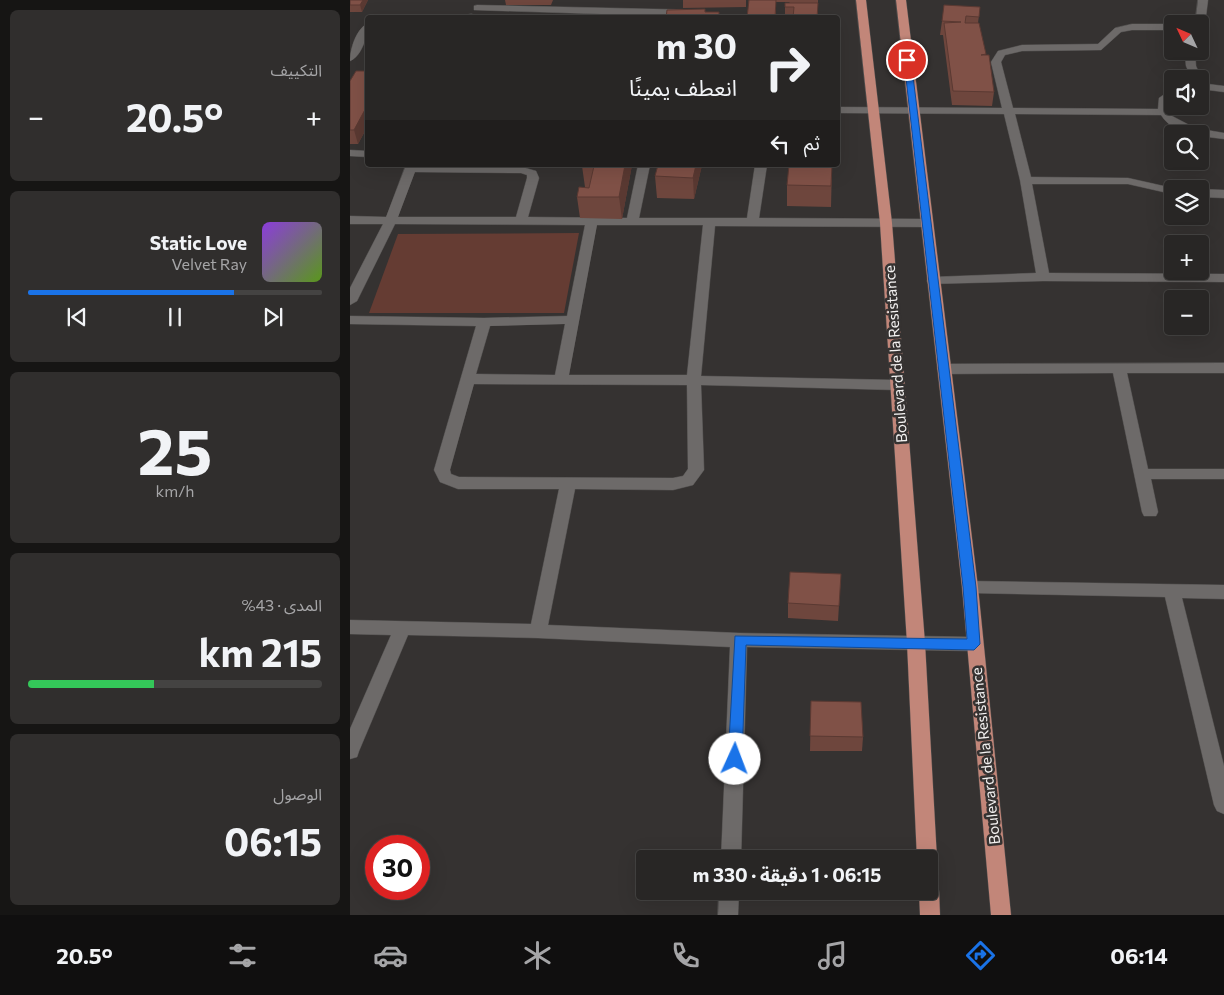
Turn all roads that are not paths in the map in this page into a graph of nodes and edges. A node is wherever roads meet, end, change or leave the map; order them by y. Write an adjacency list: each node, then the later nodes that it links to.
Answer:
1 (861, 0): 15 (main road, Boulevard de la Resistance)
2 (902, 0): 16 (main road, Boulevard de la Resistance)
3 (1203, 0): 7 (street)
4 (475, 11): 5 (street); 6 (street)
5 (463, 15)
6 (710, 15)
7 (1201, 15)
8 (1164, 27): 17 (street)
9 (365, 31): 10 (street)
10 (350, 58)
11 (1209, 86): 12 (street)
12 (1224, 89)
13 (1164, 99): 18 (street)
14 (840, 110): 15 (street)
15 (874, 110): 16 (street); 38 (main road, Boulevard de la Resistance)
16 (913, 111): 17 (street); 39 (main road, Boulevard de la Resistance)
17 (1008, 112): 18 (street); 27 (street)
18 (1164, 112)
19 (1166, 115): 20 (street)
20 (1224, 136)
21 (350, 154): 22 (street)
22 (365, 154)
23 (412, 167): 34 (street)
24 (440, 167): 32 (street)
25 (644, 167): 33 (street)
26 (760, 167): 37 (street)
27 (1026, 180): 28 (street); 40 (street)
28 (1164, 188)
29 (1209, 193): 30 (street)
30 (1224, 194)
31 (350, 220): 34 (street)
32 (521, 220): 34 (street); 35 (street)
33 (633, 220): 35 (street); 36 (street)
34 (390, 221): 43 (street)
35 (592, 221): 45 (street)
36 (709, 222): 37 (street); 52 (street)
37 (752, 223): 38 (street)
38 (886, 223): 39 (street); 53 (main road, Boulevard de la Resistance)
39 (926, 223): 42 (main road, Boulevard de la Resistance)
40 (1043, 277): 41 (street); 42 (street)
41 (1224, 278)
42 (934, 281): 49 (main road, Boulevard de la Resistance)
43 (350, 300)
44 (350, 320): 46 (street)
45 (572, 320): 46 (street); 51 (street)
46 (484, 322): 50 (street)
47 (1120, 368): 48 (street); 49 (street); 54 (street)
48 (1224, 368)
49 (944, 369): 58 (main road, Boulevard de la Resistance)
50 (468, 379): 51 (street); 56 (street)
51 (561, 379): 52 (street)
52 (694, 380): 53 (street); 56 (street)
53 (896, 385): 65 (main road, Boulevard de la Resistance)
54 (1142, 474): 55 (street); 57 (street)
55 (1224, 474)
56 (568, 485): 63 (street)
57 (1150, 512)
58 (970, 587): 59 (street); 66 (main road, Boulevard de la Resistance)
59 (1172, 591): 60 (street); 68 (street)
60 (1224, 592)
61 (350, 627): 62 (street)
62 (402, 629): 63 (street); 67 (street)
63 (538, 630): 64 (street)
64 (740, 640): 65 (street); 69 (street)
65 (916, 642): 66 (street); 70 (main road, Boulevard de la Resistance)
66 (974, 644): 75 (main road, Boulevard de la Resistance)
67 (350, 751)
68 (1224, 805)
69 (731, 850)
70 (927, 850)
71 (729, 900): 73 (street)
72 (929, 900): 74 (main road)
73 (728, 915)
74 (930, 915)
75 (1001, 915)

